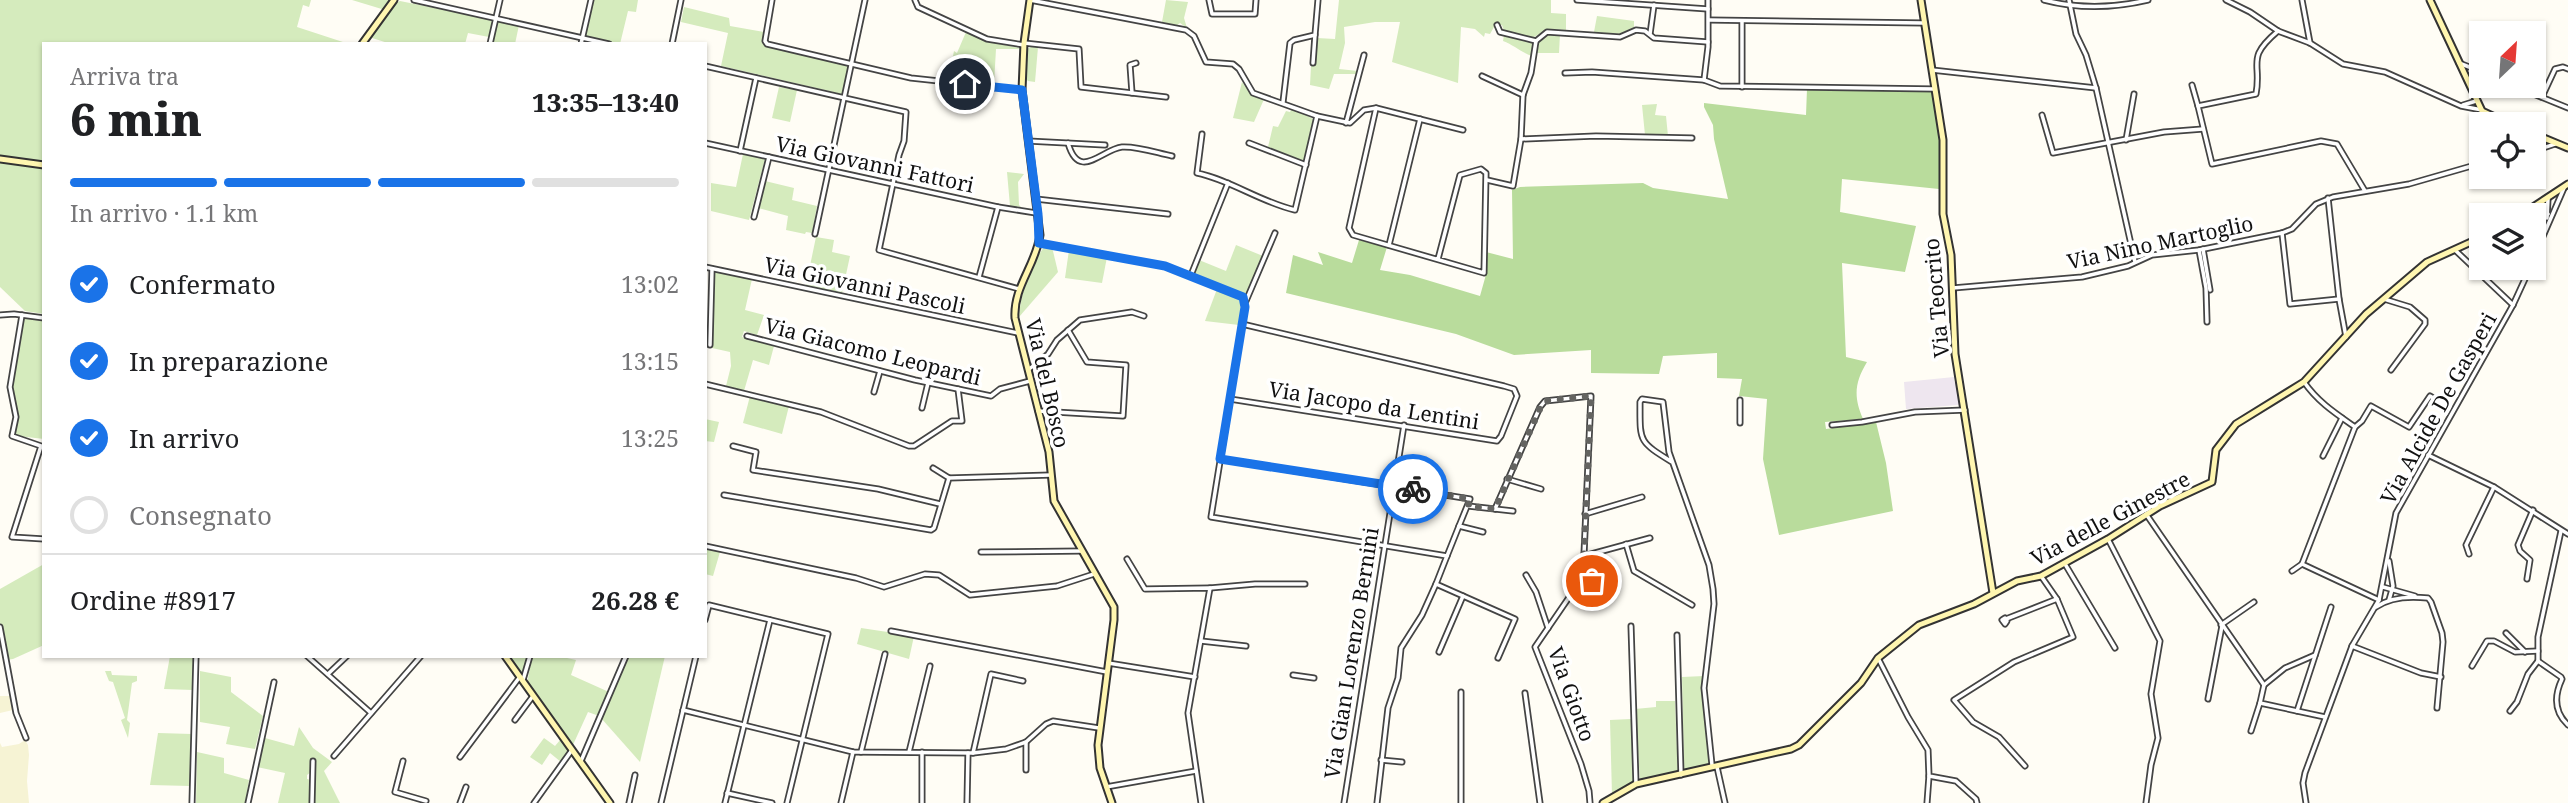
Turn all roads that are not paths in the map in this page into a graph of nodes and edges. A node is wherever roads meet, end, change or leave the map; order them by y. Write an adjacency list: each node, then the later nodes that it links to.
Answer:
1 (394, 0): 35 (street)
2 (414, 0): 25 (street)
3 (500, 0): 25 (street)
4 (591, 0): 33 (street)
5 (681, 0): 39 (street)
6 (772, 0): 46 (street)
7 (865, 0): 46 (street)
8 (915, 0): 42 (street)
9 (1030, 0): 42 (street, Via del Bosco); 69 (street)
10 (1209, 0): 11 (street)
11 (1256, 0)
12 (1318, 0): 32 (street)
13 (1577, 0): 22 (street)
14 (1708, 0): 24 (street)
15 (1921, 0): 28 (street, Via Teocrito)
16 (2045, 0): 23 (street)
17 (2069, 0): 23 (street)
18 (2148, 0): 23 (street)
19 (2226, 0): 30 (street)
20 (2302, 0): 41 (street)
21 (2430, 0): 44 (street)
22 (1654, 5): 24 (street); 31 (street)
23 (2070, 6): 58 (street)
24 (1708, 9): 26 (street)
25 (495, 18): 33 (street); 36 (street)
26 (1709, 20): 27 (street); 40 (street)
27 (1742, 21): 28 (street); 57 (street)
28 (1924, 23): 51 (street, Via Teocrito)
29 (1497, 25): 34 (street)
30 (2278, 31): 41 (street); 70 (street)
31 (1650, 34): 34 (street); 40 (street)
32 (1315, 36): 45 (street); 69 (street)
33 (582, 38): 37 (street); 38 (street)
34 (1536, 41): 63 (street)
35 (363, 42)
36 (490, 42)
37 (581, 42)
38 (600, 42)
39 (672, 42)
40 (1708, 42): 55 (street)
41 (2310, 43): 71 (street)
42 (1024, 44): 61 (street, Via del Bosco); 62 (street)
43 (1364, 55): 79 (street)
44 (2457, 62): 49 (street); 68 (street)
45 (1313, 63)
46 (852, 64): 61 (street); 65 (street)
47 (1136, 64): 62 (street)
48 (707, 66): 54 (street)
49 (2469, 67)
50 (2568, 69): 59 (street)
51 (1932, 70): 58 (street); 60 (street, Via Teocrito)
52 (1565, 73): 55 (street)
53 (1482, 76): 63 (street)
54 (757, 78): 65 (street); 96 (street)
55 (1704, 79): 57 (street)
56 (2192, 85): 70 (street)
57 (1742, 86): 60 (street)
58 (2096, 88): 88 (street)
59 (2546, 88)
60 (1936, 89): 136 (street, Via Teocrito)
61 (1022, 90): 87 (street, Via del Bosco)
62 (1132, 93): 66 (street)
63 (1523, 94): 84 (street)
64 (2134, 94): 86 (street)
65 (844, 97): 103 (street); 106 (street)
66 (1166, 97)
67 (2544, 98): 73 (street)
68 (2476, 101): 71 (street); 74 (street)
69 (1283, 102): 77 (street)
70 (2197, 106): 80 (street)
71 (2461, 106): 74 (street)
72 (1376, 108): 78 (street); 79 (street); 126 (street)
73 (2568, 108)
74 (2482, 110): 75 (street)
75 (2486, 112)
76 (2042, 114): 88 (street)
77 (1317, 116): 79 (street); 101 (street)
78 (1420, 119): 81 (street); 126 (street)
79 (1346, 122)
80 (2203, 129): 86 (street); 108 (street)
81 (1463, 130)
82 (1202, 134): 105 (street)
83 (1692, 138): 84 (street)
84 (1521, 139): 104 (street)
85 (2546, 139): 92 (street)
86 (2126, 140): 88 (street)
87 (1028, 141): 90 (street); 111 (street, Via del Bosco)
88 (2108, 142): 130 (street)
89 (707, 143): 96 (street, Via Giovanni Fattori)
90 (1068, 143): 93 (street); 97 (street)
91 (1249, 143): 101 (street)
92 (2556, 143): 94 (street); 95 (street)
93 (1105, 145)
94 (2546, 148)
95 (2567, 148)
96 (740, 151): 98 (street, Via Giovanni Fattori)
97 (1172, 156)
98 (769, 157): 103 (street, Via Giovanni Fattori); 118 (street)
99 (0, 159): 100 (street)
100 (42, 165)
101 (1306, 165): 105 (street)
102 (2469, 167): 108 (street, Via Nino Martoglio)
103 (828, 170): 106 (street, Via Giovanni Fattori); 123 (street)
104 (1486, 180): 129 (street); 129 (street)
105 (1228, 183): 133 (street)
106 (893, 185): 113 (street, Via Giovanni Fattori); 134 (street)
107 (2566, 186): 109 (street); 114 (street)
108 (2365, 191): 110 (street, Via Nino Martoglio)
109 (2550, 197): 112 (street); 114 (street); 117 (street)
110 (2328, 198): 122 (street, Via Nino Martoglio); 139 (street)
111 (1036, 199): 115 (street, Via del Bosco); 116 (street)
112 (2542, 203)
113 (998, 207): 115 (street, Via Giovanni Fattori); 134 (street)
114 (2553, 209): 120 (street)
115 (1038, 214): 124 (street, Via del Bosco)
116 (1168, 214)
117 (2548, 214): 119 (street)
118 (754, 217)
119 (2546, 222)
120 (2546, 225)
121 (1275, 233): 141 (street)
122 (2283, 233): 127 (street, Via Nino Martoglio); 139 (street)
123 (815, 234)
124 (1039, 243): 133 (street); 137 (street, Via del Bosco)
125 (2469, 243): 128 (street, Via delle Ginestre)
126 (1389, 245): 129 (street)
127 (2201, 250): 130 (street, Via Nino Martoglio); 138 (street); 147 (street)
128 (2455, 250): 140 (street, Via delle Ginestre); 142 (street)
129 (1438, 259)
130 (2135, 263): 136 (street, Via Nino Martoglio)
131 (707, 268): 132 (street, Via Giovanni Pascoli)
132 (712, 269): 150 (street, Via Giovanni Pascoli); 153 (street)
133 (1191, 275): 141 (street)
134 (979, 277): 137 (street)
135 (2524, 280): 142 (street, Via Alcide De Gasperi)
136 (1953, 288): 167 (street, Via Teocrito)
137 (1019, 289): 150 (street, Via del Bosco)
138 (2210, 290)
139 (2339, 299): 152 (street)
140 (2382, 299): 152 (street, Via delle Ginestre); 155 (street)
141 (1246, 301): 148 (street)
142 (2513, 305): 175 (street, Via Alcide De Gasperi)
143 (0, 315): 144 (street)
144 (22, 315): 146 (street); 200 (street)
145 (1144, 316): 149 (street)
146 (42, 318)
147 (2207, 323)
148 (1242, 324): 163 (street); 171 (street, Via Jacopo da Lentini)
149 (1068, 330): 154 (street); 168 (street)
150 (1018, 333): 154 (street, Via del Bosco)
151 (747, 336): 156 (street, Via Giacomo Leopardi)
152 (2346, 337): 158 (street, Via delle Ginestre)
153 (710, 345)
154 (1028, 370): 157 (street, Via del Bosco)
155 (2391, 370)
156 (880, 371): 159 (street, Via Giacomo Leopardi); 162 (street)
157 (1030, 380): 161 (street, Via Giacomo Leopardi); 168 (street, Via del Bosco)
158 (2304, 382): 169 (street); 194 (street, Via delle Ginestre)
159 (928, 383): 161 (street, Via Giacomo Leopardi); 166 (street)
160 (707, 384): 161 (street)
161 (958, 389)
162 (874, 392)
163 (1230, 399): 171 (street, Via Jacopo da Lentini); 177 (street)
164 (1740, 400): 170 (street)
165 (2446, 406): 173 (street)
166 (922, 408)
167 (1965, 410): 172 (street); 225 (street, Via Teocrito)
168 (1038, 411): 180 (street, Via del Bosco)
169 (2342, 418): 173 (street); 176 (street)
170 (1740, 423)
171 (1404, 425): 183 (street, Via Gian Lorenzo Bernini)
172 (1832, 425)
173 (2355, 427): 213 (street)
174 (733, 446): 188 (street)
175 (2428, 455): 184 (street); 210 (street, Via Alcide De Gasperi)
176 (2323, 457)
177 (1220, 459): 183 (street); 203 (street)
178 (1672, 462): 178 (street); 311 (street)
179 (933, 468): 181 (street)
180 (1051, 475): 181 (street); 205 (street, Via del Bosco)
181 (949, 478): 188 (street)
182 (1507, 479): 185 (street); 190 (street); 193 (street)
183 (1393, 486): 189 (street); 203 (street, Via Gian Lorenzo Bernini)
184 (2494, 487): 191 (street); 207 (street)
185 (1541, 489)
186 (724, 495): 188 (street)
187 (1642, 497): 193 (street)
188 (940, 504)
189 (1468, 506): 190 (street); 195 (street)
190 (1495, 509): 192 (street)
191 (2533, 510): 196 (street); 219 (street)
192 (1513, 511)
193 (1585, 514): 209 (street)
194 (2146, 514): 201 (street, Via delle Ginestre); 239 (street)
195 (1459, 526): 197 (street); 208 (street)
196 (2561, 531): 198 (street); 250 (street)
197 (1483, 532)
198 (2568, 534)
199 (1650, 537): 202 (street)
200 (42, 539)
201 (2108, 539): 212 (street, Via delle Ginestre); 349 (street)
202 (1626, 544): 209 (street); 233 (street)
203 (1385, 545): 208 (street); 340 (street, Via Gian Lorenzo Bernini)
204 (707, 546): 215 (street)
205 (1082, 551): 206 (street); 215 (street, Via del Bosco)
206 (981, 552)
207 (2469, 554)
208 (1447, 556): 221 (street)
209 (1584, 556): 218 (street)
210 (2388, 558): 222 (street, Via Alcide De Gasperi); 224 (street)
211 (1127, 559): 223 (street)
212 (2065, 564): 217 (street, Via delle Ginestre); 249 (street)
213 (2302, 564): 214 (street); 230 (street)
214 (2292, 571)
215 (1096, 574): 266 (street, Via del Bosco)
216 (1526, 575): 242 (street)
217 (2041, 576): 225 (street, Via delle Ginestre); 229 (street)
218 (1583, 577): 228 (street); 242 (street, Via Giotto)
219 (2527, 579)
220 (1305, 584): 223 (street)
221 (1436, 584): 226 (street); 306 (street)
222 (2383, 587): 224 (street); 230 (street, Via Alcide De Gasperi)
223 (1210, 588): 246 (street)
224 (2392, 590): 227 (street); 231 (street)
225 (1993, 593): 264 (street, Via delle Ginestre)
226 (1463, 596): 251 (street); 263 (street)
227 (2418, 597): 231 (street); 273 (street)
228 (1601, 599)
229 (2057, 599): 237 (street); 312 (street)
230 (2379, 600): 235 (street, Via Alcide De Gasperi)
231 (2389, 600): 235 (street)
232 (2255, 602): 239 (street)
233 (1692, 605)
234 (2331, 607): 254 (street)
235 (2374, 609): 248 (street, Via Alcide De Gasperi)
236 (707, 612): 238 (street)
237 (2007, 619)
238 (770, 620): 291 (street); 296 (street)
239 (2222, 625): 278 (street); 282 (street)
240 (1631, 626): 318 (street)
241 (0, 627): 295 (street)
242 (1548, 628): 344 (street, Via Giotto)
243 (891, 631): 269 (street)
244 (2506, 633): 252 (street)
245 (1678, 635): 316 (street)
246 (1201, 641): 247 (street); 272 (street)
247 (1246, 646)
248 (2352, 646): 273 (street); 289 (street, Via Alcide De Gasperi)
249 (2115, 648)
250 (2538, 650): 252 (street); 265 (street)
251 (1439, 652)
252 (2525, 652): 268 (street)
253 (885, 654): 300 (street)
254 (2315, 655): 278 (street); 286 (street)
255 (196, 658): 323 (street)
256 (309, 658): 270 (street)
257 (345, 658): 270 (street)
258 (419, 658): 288 (street)
259 (506, 658): 275 (street)
260 (529, 658): 275 (street)
261 (625, 658): 310 (street)
262 (696, 658): 285 (street)
263 (1498, 658)
264 (1878, 658): 311 (street, Via delle Ginestre); 317 (street)
265 (2538, 661): 287 (street); 292 (street)
266 (1108, 663): 269 (street, Via del Bosco); 272 (street)
267 (930, 666): 301 (street)
268 (2472, 666)
269 (1107, 672): 293 (street, Via del Bosco)
270 (327, 674): 288 (street)
271 (1293, 675): 274 (street)
272 (1195, 677): 314 (street)
273 (2441, 677): 284 (street)
274 (1314, 678)
275 (521, 680): 281 (street); 305 (street)
276 (1023, 681): 303 (street)
277 (274, 682): 324 (street)
278 (2264, 685): 283 (street)
279 (1461, 692): 342 (street)
280 (1525, 693): 343 (street)
281 (533, 696): 290 (street); 298 (street)
282 (2208, 699)
283 (2260, 704): 286 (street); 294 (street)
284 (2437, 708)
285 (683, 710): 291 (street); 331 (street)
286 (2297, 711): 289 (street)
287 (2510, 711)
288 (371, 713): 304 (street)
289 (2325, 717): 350 (street, Via Alcide De Gasperi)
290 (515, 720)
291 (743, 725): 296 (street); 321 (street)
292 (2568, 725)
293 (1099, 728): 297 (street); 320 (street, Via del Bosco)
294 (2251, 731)
295 (26, 738)
296 (803, 740): 299 (street); 334 (street)
297 (1026, 743): 303 (street); 313 (street)
298 (572, 750): 310 (street); 328 (street)
299 (853, 752): 300 (street); 335 (street)
300 (861, 752): 301 (street)
301 (909, 752): 302 (street)
302 (922, 752): 303 (street); 336 (street)
303 (971, 753): 337 (street)
304 (334, 756)
305 (460, 757)
306 (1381, 760): 309 (street); 341 (street)
307 (313, 761): 325 (street)
308 (403, 761): 322 (street)
309 (1402, 762)
310 (580, 763): 329 (street)
311 (1715, 765): 316 (street); 346 (street)
312 (2025, 766)
313 (1026, 770)
314 (1196, 771): 320 (street); 339 (street)
315 (635, 775): 330 (street)
316 (1681, 775): 318 (street)
317 (1929, 776): 347 (street); 348 (street)
318 (1636, 784): 345 (street)
319 (466, 787): 327 (street)
320 (1106, 787): 338 (street, Via del Bosco)
321 (727, 793): 332 (street); 333 (street)
322 (426, 802): 326 (street)
323 (192, 803)
324 (248, 803)
325 (312, 803)
326 (432, 803)
327 (460, 803)
328 (534, 803)
329 (610, 803)
330 (629, 803)
331 (661, 803)
332 (724, 803)
333 (772, 803)
334 (787, 803)
335 (841, 803)
336 (922, 803)
337 (967, 803)
338 (1112, 803)
339 (1201, 803)
340 (1343, 803)
341 (1377, 803)
342 (1461, 803)
343 (1540, 803)
344 (1590, 803)
345 (1603, 803)
346 (1725, 803)
347 (1927, 803)
348 (1977, 803)
349 (2146, 803)
350 (2306, 803)

